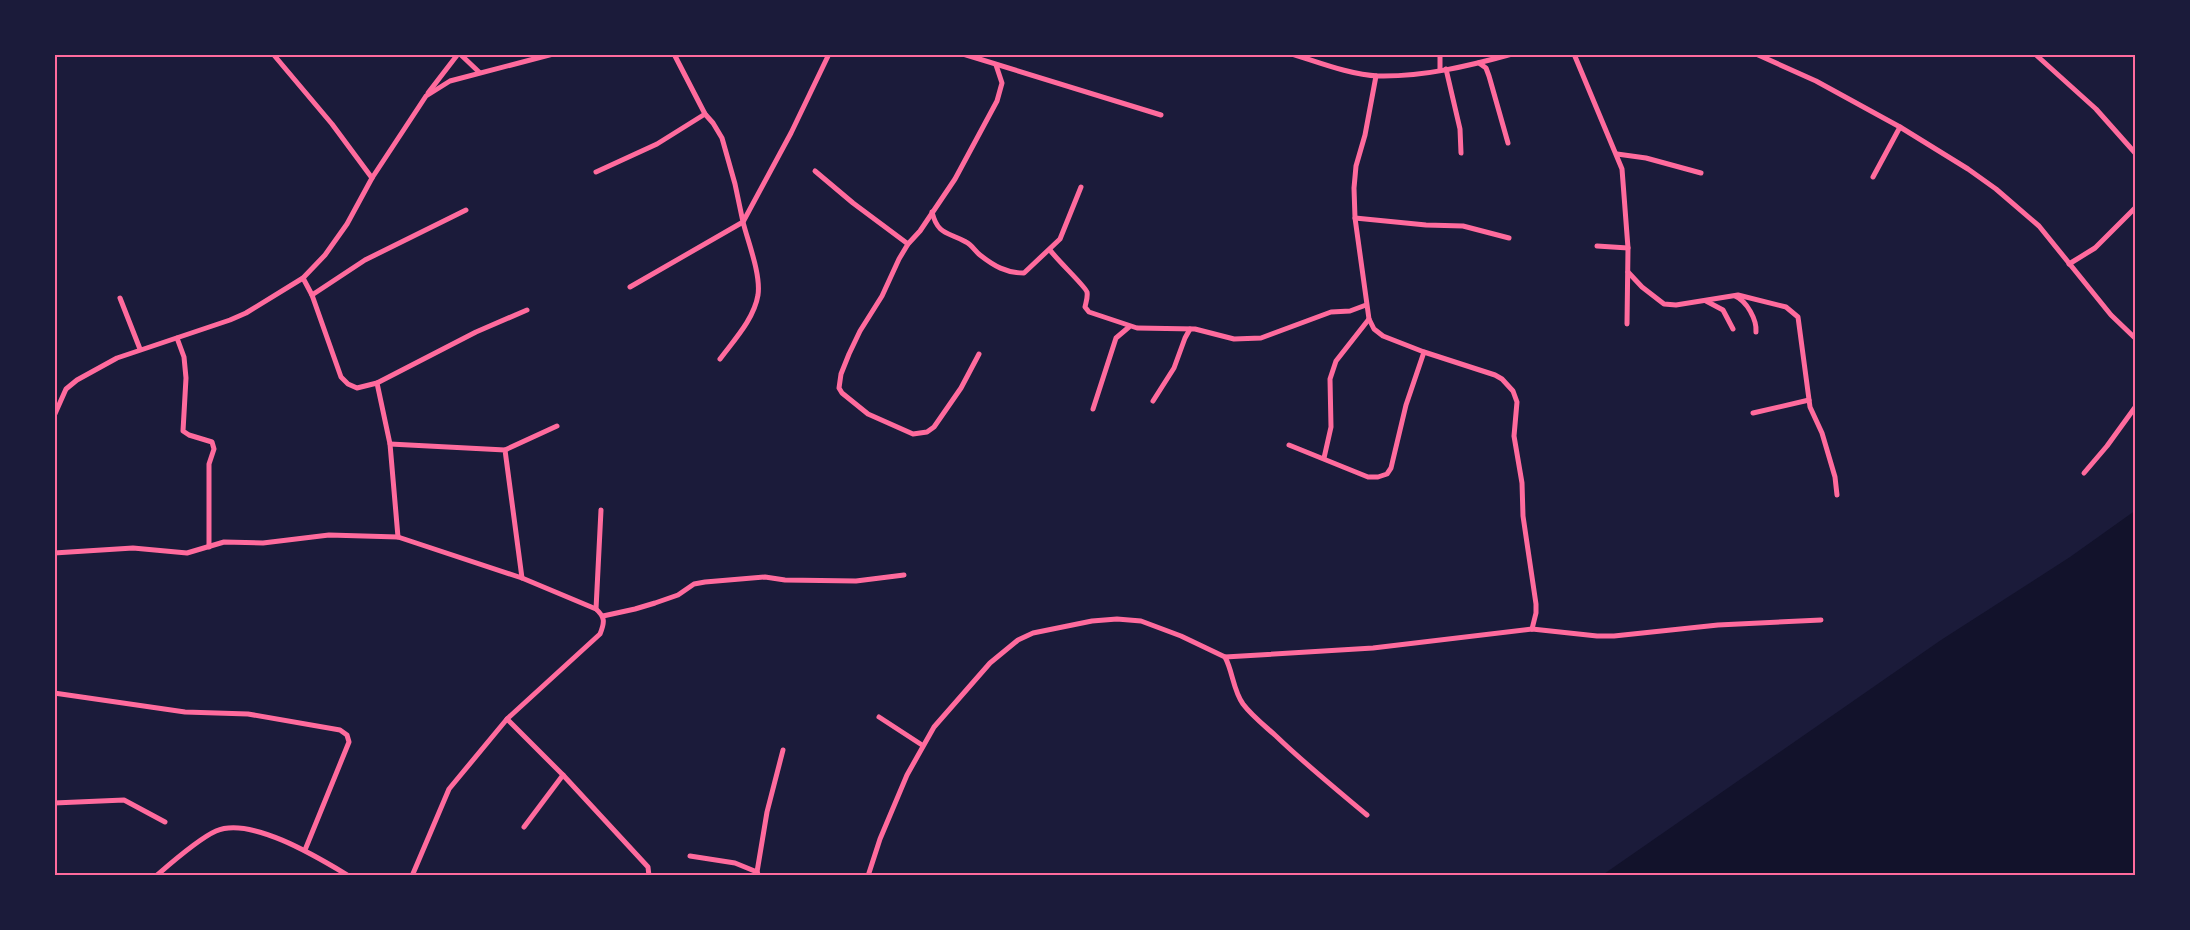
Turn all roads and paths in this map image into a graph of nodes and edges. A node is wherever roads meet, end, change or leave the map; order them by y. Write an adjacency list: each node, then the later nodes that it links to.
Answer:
1 (273, 54): 30 (street)
2 (459, 54): 16 (street); 18 (street)
3 (553, 54): 16 (street)
4 (674, 54): 19 (street)
5 (829, 54): 36 (street)
6 (963, 54): 14 (street)
7 (1292, 54): 17 (street)
8 (1440, 54): 15 (street)
9 (1512, 54): 13 (street)
10 (1574, 54): 24 (street)
11 (1756, 54): 21 (street)
12 (2035, 54): 25 (street)
13 (1479, 63): 15 (street); 22 (street)
14 (996, 65): 20 (street); 34 (street)
15 (1443, 69): 17 (street); 23 (street)
16 (479, 72): 18 (street)
17 (1376, 76): 35 (street)
18 (426, 96): 30 (street)
19 (705, 114): 27 (street); 36 (street)
20 (1161, 115)
21 (1900, 127): 29 (street); 42 (street)
22 (1508, 143)
23 (1461, 153)
24 (1617, 154): 28 (street); 40 (street)
25 (2136, 154)
26 (815, 171): 38 (street)
27 (596, 172)
28 (1701, 173)
29 (1873, 177)
30 (372, 178): 44 (street)
31 (1081, 187): 41 (street)
32 (2136, 207): 42 (street)
33 (466, 210): 46 (street)
34 (932, 212): 38 (street); 41 (street)
35 (1355, 218): 37 (street); 50 (street)
36 (743, 222): 45 (street); 63 (street)
37 (1509, 237)
38 (908, 243): 62 (street)
39 (1597, 246): 40 (street)
40 (1628, 248): 43 (street)
41 (1050, 250): 54 (street)
42 (2069, 264): 59 (street)
43 (1628, 272): 49 (street); 53 (street)
44 (303, 278): 46 (street); 58 (street)
45 (630, 287)
46 (312, 295): 64 (street)
47 (1734, 295): 49 (street); 57 (street); 65 (street)
48 (120, 298): 60 (street)
49 (1706, 301): 56 (street)
50 (1366, 305): 52 (street); 55 (street)
51 (527, 310): 64 (street)
52 (1369, 319): 61 (street); 75 (street)
53 (1627, 324)
54 (1129, 327): 55 (street); 68 (street)
55 (1190, 329): 66 (street)
56 (1733, 329)
57 (1756, 332)
58 (177, 339): 60 (street); 80 (street)
59 (2136, 339)
60 (140, 349): 70 (street)
61 (1424, 352): 75 (street); 87 (street)
62 (979, 354)
63 (720, 359)
64 (377, 383): 72 (street)
65 (1809, 400): 69 (street); 77 (street)
66 (1154, 401)
67 (2136, 406): 76 (street)
68 (1094, 409)
69 (1753, 413)
70 (54, 416)
71 (556, 426): 74 (street)
72 (390, 444): 74 (street); 79 (street)
73 (1289, 445): 75 (street)
74 (505, 450): 83 (street)
75 (1324, 458)
76 (2084, 473)
77 (1837, 495)
78 (601, 510): 84 (street)
79 (398, 537): 80 (street); 83 (street)
80 (209, 547): 81 (street)
81 (54, 553)
82 (904, 575): 85 (street)
83 (522, 578): 84 (street)
84 (596, 609): 85 (street)
85 (603, 615): 91 (street)
86 (1821, 620): 87 (street)
87 (1532, 629): 88 (street)
88 (1225, 657): 92 (street); 96 (street)
89 (54, 693): 99 (street)
90 (879, 717): 92 (street)
91 (507, 719): 94 (street); 104 (street)
92 (922, 745): 106 (street)
93 (783, 750): 101 (street)
94 (563, 776): 98 (street); 105 (street)
95 (54, 803): 97 (street)
96 (1367, 815)
97 (165, 822)
98 (524, 827)
99 (305, 850): 102 (street); 103 (street)
100 (690, 856): 101 (street)
101 (758, 874)
102 (156, 876)
103 (349, 876)
104 (412, 876)
105 (649, 876)
106 (868, 876)

